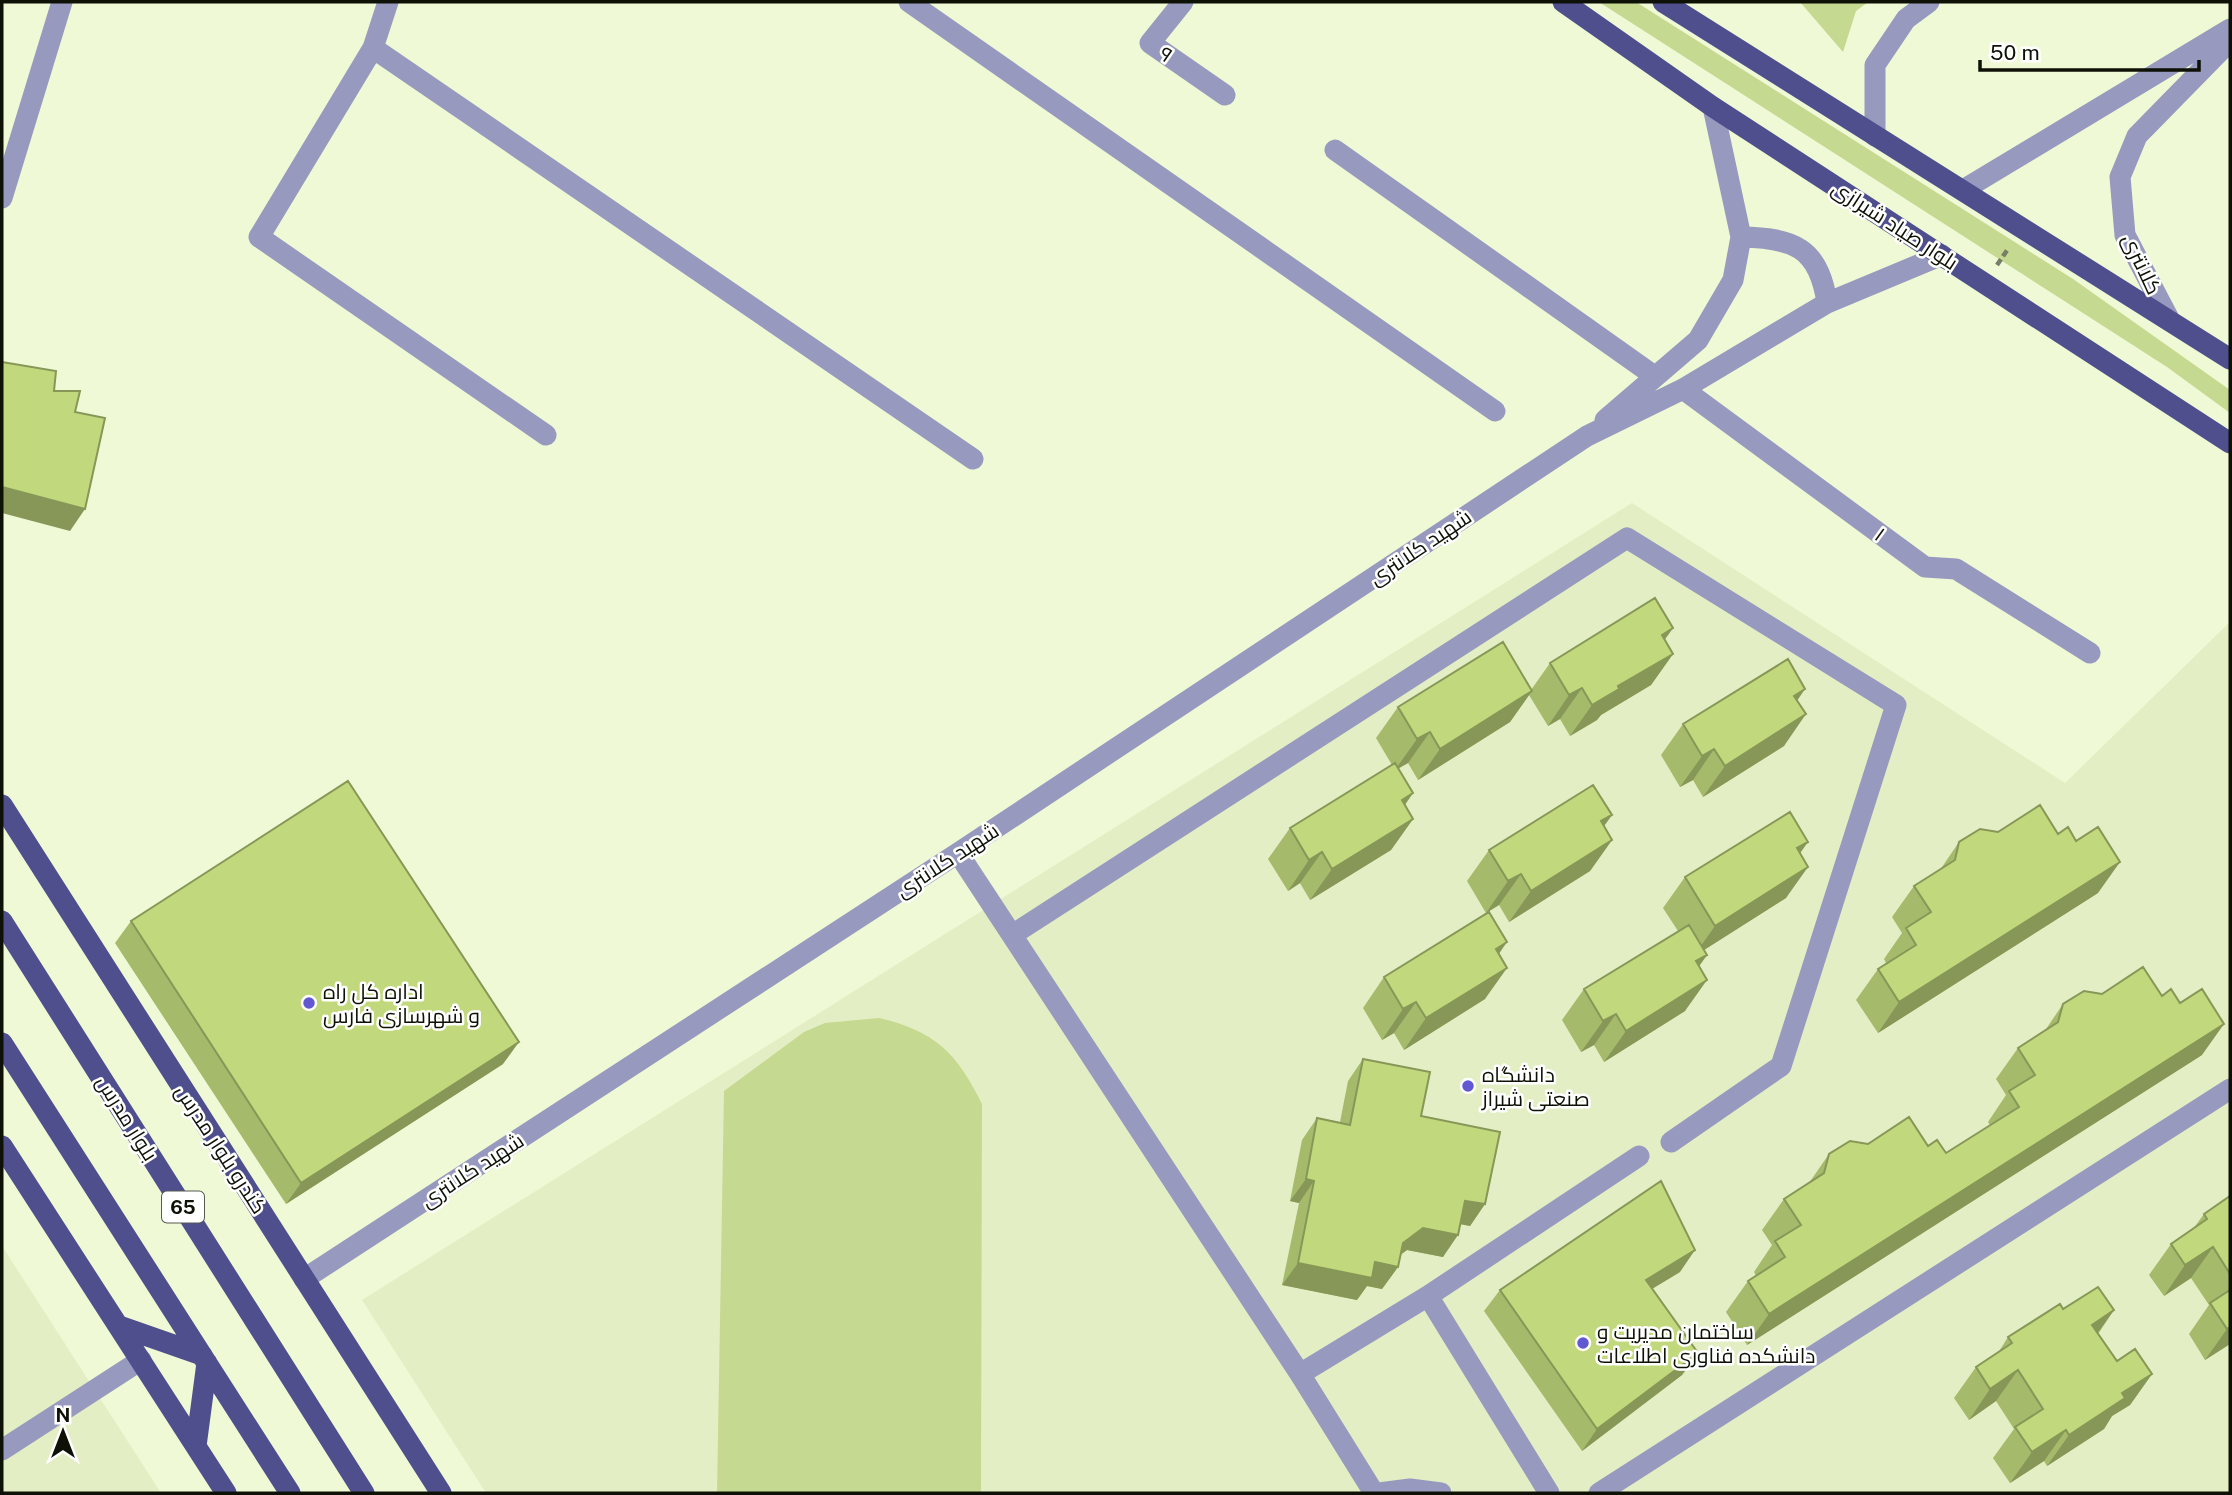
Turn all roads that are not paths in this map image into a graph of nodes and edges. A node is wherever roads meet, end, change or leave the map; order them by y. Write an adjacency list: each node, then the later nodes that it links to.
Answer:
1 (62, 2): 16 (street)
2 (388, 2): 10 (street)
3 (909, 2): 24 (street)
4 (1183, 2): 11 (street, ۹)
5 (1563, 2): 12 (main road, بلوار صیاد شیرازی)
6 (1929, 2): 13 (street)
7 (1676, 5): 13 (main road)
8 (2230, 29): 15 (street)
9 (2230, 41): 20 (street, کلانتری)
10 (373, 48): 25 (street); 28 (street)
11 (1225, 95)
12 (1713, 107): 17 (street); 18 (main road, بلوار صیاد شیرازی)
13 (1875, 136): 15 (main road)
14 (1335, 150): 22 (street)
15 (1963, 190): 20 (main road)
16 (2, 198)
17 (1741, 237): 19 (street); 22 (street)
18 (1942, 255): 19 (street); 27 (main road, بلوار صیاد شیرازی)
19 (1827, 303): 23 (street)
20 (2168, 317): 21 (main road)
21 (2230, 359)
22 (1653, 375): 26 (street)
23 (1683, 389): 26 (street); 29 (street, ۱)
24 (1496, 411)
25 (546, 435)
26 (1587, 436): 31 (street, شهید کلانتری)
27 (2230, 443)
28 (973, 459)
29 (2090, 653)
30 (2, 805): 39 (main road, کندرو بلوار مدرس)
31 (958, 853): 33 (street); 39 (street, شهید کلانتری)
32 (2, 921): 49 (main road, بلوار مدرس / 65)
33 (1012, 935): 36 (street); 44 (street)
34 (2, 1043): 42 (main road)
35 (2230, 1089): 55 (street)
36 (1671, 1142)
37 (2, 1146): 41 (main road)
38 (1639, 1156): 40 (street)
39 (304, 1279): 50 (main road, کندرو بلوار مدرس)
40 (1428, 1296): 44 (street); 54 (street)
41 (120, 1326): 42 (main road); 43 (main road)
42 (204, 1359): 45 (main road); 48 (main road)
43 (141, 1360): 45 (main road); 46 (street)
44 (1300, 1374): 51 (street)
45 (197, 1447): 47 (main road)
46 (2, 1450)
47 (226, 1493)
48 (290, 1493)
49 (364, 1493)
50 (441, 1493)
51 (1374, 1493)
52 (1380, 1493): 53 (street)
53 (1441, 1493)
54 (1549, 1493)
55 (1599, 1493)

